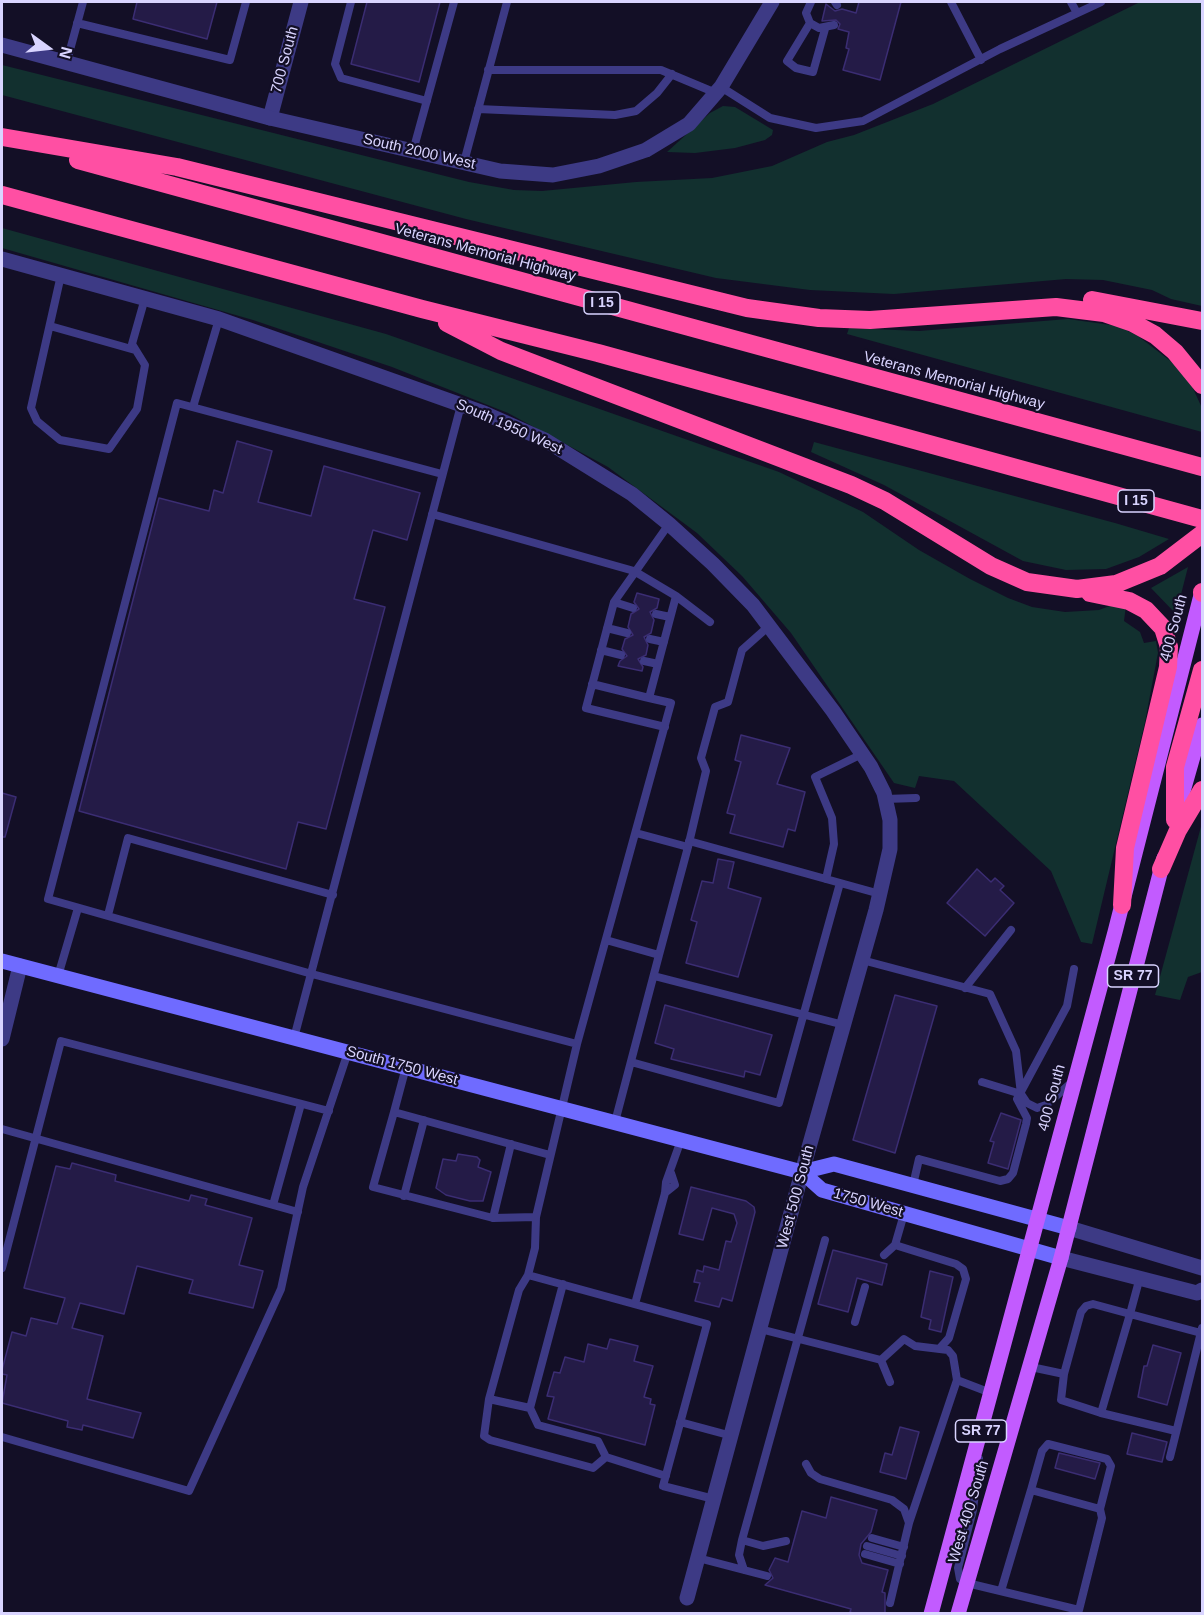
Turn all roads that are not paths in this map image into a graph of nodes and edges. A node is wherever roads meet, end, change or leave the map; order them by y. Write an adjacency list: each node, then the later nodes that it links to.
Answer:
1 (83, 2): 13 (lane)
2 (246, 2): 13 (lane)
3 (301, 2): 25 (street, 700 South)
4 (351, 2): 23 (lane)
5 (454, 2): 23 (lane)
6 (507, 2): 20 (lane)
7 (772, 2): 22 (street, South 2000 West)
8 (811, 2): 14 (lane)
9 (951, 2): 18 (lane)
10 (1071, 2): 12 (lane)
11 (1101, 2): 12 (lane)
12 (1077, 13): 18 (lane)
13 (77, 23): 19 (lane)
14 (810, 23): 16 (lane); 16 (lane)
15 (834, 25): 16 (lane)
16 (825, 29)
17 (2, 45): 19 (street, South 2000 West)
18 (981, 60): 22 (lane)
19 (67, 61): 25 (street, South 2000 West)
20 (488, 70): 21 (lane); 24 (lane)
21 (672, 74): 22 (lane); 24 (lane)
22 (718, 90): 28 (street, South 2000 West)
23 (427, 101): 27 (lane)
24 (478, 110): 28 (lane)
25 (270, 118): 27 (street, South 2000 West)
26 (2, 138): 34 (highway); 42 (highway, Veterans Memorial Highway / I 15)
27 (413, 151): 28 (street, South 2000 West)
28 (464, 162)
29 (2, 195): 33 (highway, I 15)
30 (2, 259): 31 (street, South 1950 West)
31 (61, 275): 32 (street, South 1950 West); 37 (lane)
32 (145, 298): 35 (street, South 1950 West); 38 (lane)
33 (422, 309): 45 (highway, I 15); 49 (highway)
34 (953, 316): 36 (highway); 39 (highway)
35 (219, 319): 40 (street, South 1950 West); 41 (lane)
36 (1203, 321)
37 (50, 326): 38 (lane); 38 (lane)
38 (135, 350)
39 (1203, 385)
40 (461, 405): 43 (lane); 46 (street, South 1950 West)
41 (193, 407): 43 (lane); 84 (lane)
42 (1203, 467)
43 (442, 474): 44 (lane)
44 (432, 514): 48 (lane); 82 (lane)
45 (1203, 519)
46 (669, 524): 48 (lane); 57 (street, South 1950 West)
47 (1203, 534): 49 (highway)
48 (634, 571): 51 (lane); 52 (lane)
49 (1065, 589): 83 (highway)
50 (1202, 592): 83 (main road, 400 South / SR 77)
51 (676, 596): 55 (lane); 56 (lane)
52 (614, 602): 53 (lane); 58 (lane)
53 (633, 608)
54 (656, 614): 55 (lane)
55 (670, 617): 61 (lane)
56 (710, 622)
57 (770, 626): 71 (street, South 1950 West); 77 (lane)
58 (608, 628): 59 (lane); 62 (lane)
59 (627, 633)
60 (650, 639): 61 (lane)
61 (664, 642): 65 (lane)
62 (601, 650): 63 (lane); 67 (lane)
63 (621, 655)
64 (644, 661): 65 (lane)
65 (658, 664): 68 (lane)
66 (1203, 670): 75 (highway)
67 (592, 684): 68 (lane); 70 (lane)
68 (648, 698): 70 (lane)
69 (1203, 725): 75 (main road, SR 77)
70 (665, 727): 76 (lane)
71 (862, 754): 73 (street, South 1950 West); 79 (lane)
72 (1203, 790): 78 (highway)
73 (885, 796): 74 (lane); 81 (street, West 500 South)
74 (916, 798)
75 (1175, 820): 78 (main road, SR 77)
76 (636, 833): 77 (lane); 87 (lane)
77 (688, 844): 79 (lane); 88 (lane)
78 (1161, 869): 128 (main road, SR 77)
79 (826, 879): 80 (lane)
80 (840, 883): 81 (lane); 97 (lane)
81 (879, 894): 89 (street, West 500 South)
82 (333, 895): 85 (lane); 93 (lane)
83 (1122, 905): 105 (main road, 400 South / SR 77)
84 (78, 908): 85 (lane); 95 (lane)
85 (108, 915): 93 (lane)
86 (1011, 930): 96 (lane)
87 (606, 940): 88 (lane); 101 (lane)
88 (659, 955): 94 (lane)
89 (862, 960): 96 (lane); 98 (street, West 500 South)
90 (2, 961): 91 (main road, South 1750 West)
91 (20, 966): 95 (main road, South 1750 West); 100 (street)
92 (1074, 969): 107 (lane)
93 (312, 974): 99 (lane); 101 (lane)
94 (654, 975): 97 (lane); 103 (lane)
95 (58, 976): 99 (main road, South 1750 West)
96 (965, 988): 107 (lane)
97 (804, 1015): 98 (lane); 103 (lane)
98 (844, 1025): 119 (street, West 500 South)
99 (294, 1038): 102 (main road, South 1750 West)
100 (2, 1039)
101 (577, 1044): 109 (lane)
102 (348, 1052): 104 (main road, South 1750 West); 110 (lane)
103 (631, 1062): 113 (lane)
104 (406, 1067): 109 (main road, South 1750 West); 111 (lane)
105 (1076, 1076): 107 (lane); 127 (main road, 400 South / SR 77)
106 (982, 1082): 107 (lane)
107 (1021, 1094): 120 (lane)
108 (301, 1104): 110 (lane); 115 (lane); 122 (lane)
109 (562, 1108): 113 (main road, South 1750 West); 118 (lane)
110 (329, 1111): 123 (lane)
111 (394, 1112): 112 (lane); 121 (lane)
112 (424, 1120): 117 (lane); 121 (lane)
113 (615, 1122): 116 (main road, South 1750 West)
114 (2, 1129): 115 (lane)
115 (33, 1138): 122 (lane); 134 (lane)
116 (681, 1140): 119 (main road, South 1750 West); 141 (lane)
117 (511, 1144): 118 (lane); 126 (lane)
118 (550, 1155): 125 (lane)
119 (802, 1172): 120 (main road, 1750 West); 124 (main road, 1750 West); 144 (street, West 500 South)
120 (913, 1185): 127 (main road, 1750 West)
121 (404, 1196): 126 (lane)
122 (273, 1205): 123 (lane)
123 (298, 1212): 161 (lane)
124 (904, 1214): 130 (lane); 131 (main road, 1750 West)
125 (536, 1217): 126 (lane); 136 (lane)
126 (493, 1218)
127 (1037, 1219): 128 (main road, 1750 West); 131 (main road, 400 South / SR 77)
128 (1069, 1228): 133 (main road, SR 77); 135 (street, 1750 West)
129 (825, 1240): 146 (lane)
130 (895, 1245): 132 (lane); 147 (lane)
131 (1030, 1249): 133 (main road, 1750 West); 153 (main road, 400 South / SR 77)
132 (884, 1255)
133 (1061, 1257): 137 (street, 1750 West); 149 (main road, SR 77)
134 (2, 1268)
135 (1203, 1268)
136 (528, 1275): 138 (lane); 154 (lane)
137 (1140, 1277): 140 (street, 1750 West); 142 (lane)
138 (563, 1284): 141 (lane); 155 (lane)
139 (865, 1287): 143 (lane)
140 (1203, 1290)
141 (635, 1304): 158 (lane)
142 (1130, 1314): 145 (lane); 150 (lane); 156 (lane)
143 (855, 1322)
144 (760, 1329): 146 (lane); 160 (street, West 500 South)
145 (1202, 1331): 159 (lane)
146 (799, 1339): 148 (lane); 171 (lane)
147 (940, 1348): 148 (lane); 151 (lane)
148 (881, 1360): 152 (lane)
149 (1030, 1366): 150 (lane); 179 (main road, West 400 South / SR 77)
150 (1064, 1374): 156 (lane)
151 (957, 1380): 153 (lane); 169 (lane)
152 (890, 1382)
153 (991, 1393): 157 (main road, 400 South / SR 77)
154 (489, 1399): 155 (lane); 163 (lane)
155 (530, 1408): 163 (lane)
156 (1101, 1413): 159 (lane)
157 (984, 1419): 179 (lane); 183 (main road, 400 South / SR 77)
158 (680, 1422): 160 (lane); 165 (lane)
159 (1176, 1431): 162 (lane)
160 (732, 1436): 167 (street, West 500 South)
161 (2, 1437)
162 (1170, 1456)
163 (606, 1457): 165 (lane)
164 (806, 1464): 169 (lane)
165 (666, 1476): 167 (lane)
166 (1031, 1490): 168 (lane); 168 (lane); 180 (lane)
167 (715, 1500): 175 (street, West 500 South)
168 (1100, 1509): 180 (lane)
169 (909, 1523): 173 (lane)
170 (872, 1538): 173 (lane)
171 (742, 1539): 172 (lane); 177 (lane)
172 (786, 1541)
173 (904, 1547): 176 (lane)
174 (866, 1550): 176 (lane)
175 (698, 1558): 177 (lane); 181 (street, West 500 South)
176 (901, 1560): 182 (lane)
177 (744, 1570): 178 (lane)
178 (767, 1576)
179 (967, 1583): 180 (lane); 184 (main road, SR 77)
180 (1001, 1591)
181 (687, 1598)
182 (890, 1603)
183 (931, 1614)
184 (958, 1614)

